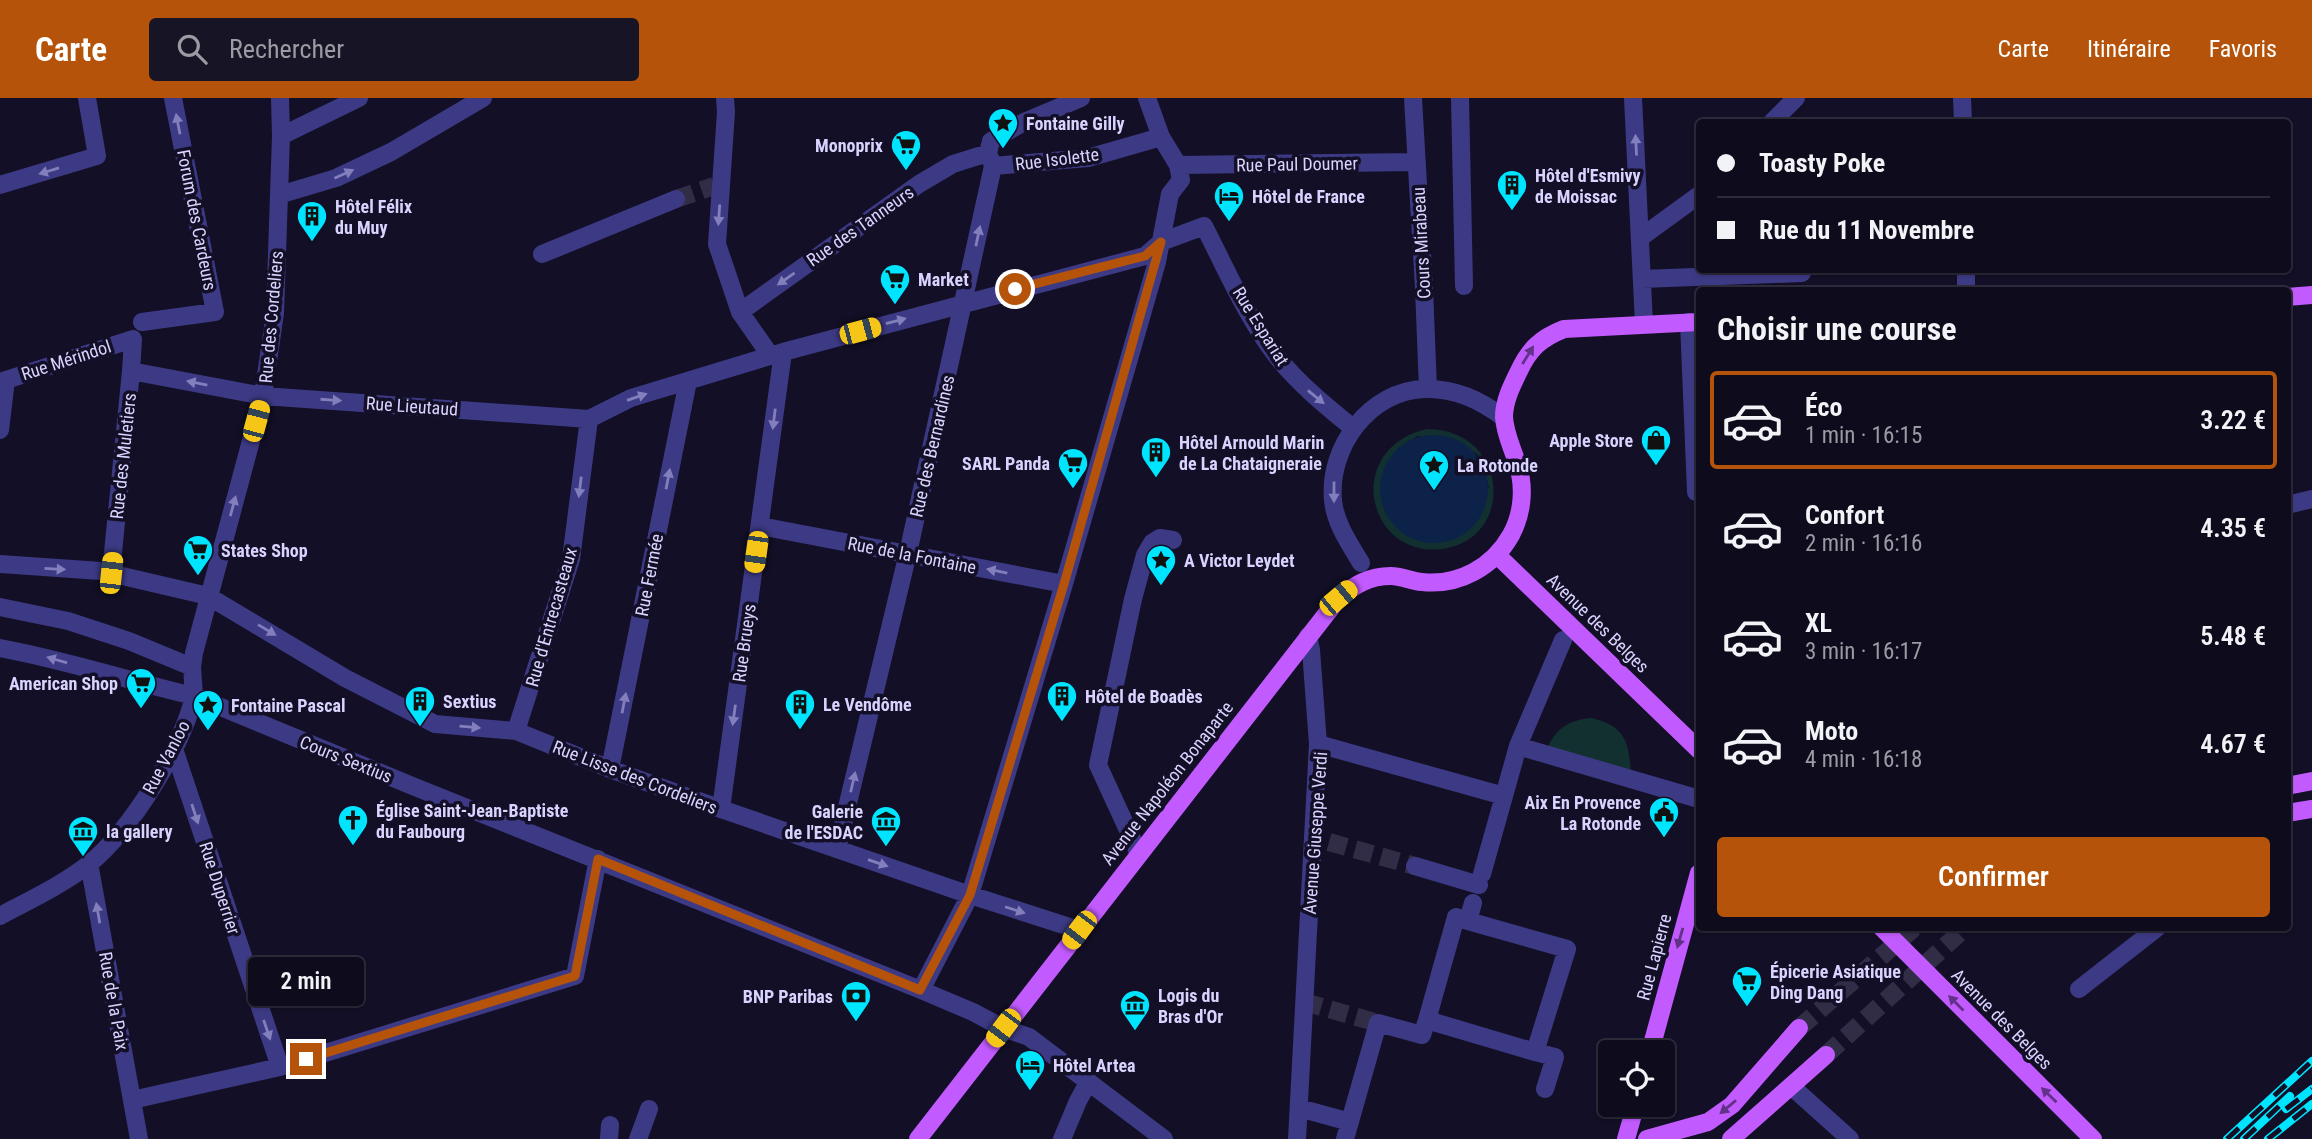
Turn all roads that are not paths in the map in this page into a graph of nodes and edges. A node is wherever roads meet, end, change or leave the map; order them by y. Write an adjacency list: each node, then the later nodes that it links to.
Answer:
1 (88, 98): 22 (street, one-way to 22)
2 (173, 98): 37 (street, Forum des Cardeurs, one-way to 2)
3 (281, 98): 17 (street, Rue des Cordeliers)
4 (359, 98): 17 (street)
5 (483, 98): 23 (street, one-way to 5)
6 (725, 98): 35 (street, one-way to 35)
7 (1081, 98): 19 (street, Rue des Tanneurs)
8 (1147, 98): 18 (street)
9 (1413, 98): 20 (street, Cours Mirabeau)
10 (1460, 98): 31 (street)
11 (1633, 98): 26 (street, one-way to 11)
12 (1962, 98): 16 (street)
13 (1795, 99): 14 (street); 15 (street)
14 (1775, 119)
15 (1795, 119)
16 (1963, 119)
17 (281, 136): 23 (street, Rue des Cordeliers)
18 (1161, 137): 19 (street, Rue Isolette); 21 (street)
19 (991, 153): 34 (street, Rue des Bernardines, one-way to 19); 35 (street, Rue des Tanneurs, one-way to 35)
20 (1417, 162): 21 (street, Rue Paul Doumer); 44 (street, Cours Mirabeau)
21 (1178, 165): 27 (street)
22 (0, 186)
23 (279, 195): 45 (street, Rue des Cordeliers)
24 (1696, 197): 26 (street)
25 (676, 199): 28 (street)
26 (1640, 238): 30 (street)
27 (1161, 242): 34 (street); 48 (street, Rue Espariat, one-way to 48); 60 (street)
28 (542, 254)
29 (1761, 273): 30 (street)
30 (1642, 279): 38 (street)
31 (1464, 286)
32 (2312, 295): 33 (main road)
33 (2291, 297)
34 (963, 303): 40 (street, one-way to 34); 55 (street, Rue des Bernardines)
35 (740, 312): 40 (street)
36 (1694, 322): 38 (main road); 50 (street)
37 (142, 323)
38 (1644, 324): 46 (main road, one-way to 38)
39 (133, 339): 41 (street, Rue des Muletiers); 42 (street, Rue Mérindol)
40 (776, 354): 43 (street); 53 (street, Rue Brueys, one-way to 53)
41 (131, 370): 45 (street, Rue Lieutaud, one-way to 41); 59 (street, Rue des Muletiers)
42 (3, 381): 49 (street)
43 (688, 381): 47 (street, one-way to 43); 73 (street, Rue Fermée, one-way to 43)
44 (1428, 389): 46 (street); 48 (street)
45 (263, 396): 47 (street, Rue Lieutaud, one-way to 47); 61 (street, Rue des Cordeliers, one-way to 45)
46 (1504, 418): 56 (main road)
47 (589, 419): 68 (street, Rue d'Entrecasteaux, one-way to 68)
48 (1353, 428): 57 (street, one-way to 57)
49 (0, 430)
50 (1696, 492)
51 (2312, 499): 52 (street)
52 (2291, 504)
53 (760, 526): 55 (street, Rue de la Fontaine); 78 (street, Rue Brueys, one-way to 78)
54 (1173, 540): 82 (street)
55 (908, 553): 60 (street, Rue de la Fontaine, one-way to 55); 81 (street, Rue des Bernardines, one-way to 55)
56 (1498, 556): 63 (main road, Avenue Napoléon Bonaparte); 71 (main road, Avenue des Belges)
57 (1361, 563)
58 (0, 564): 59 (street, Rue Lisse des Cordeliers, one-way to 59)
59 (111, 573): 61 (street, Rue Lisse des Cordeliers)
60 (1064, 584): 87 (street)
61 (208, 596): 66 (street, Rue des Cordeliers); 68 (street, Rue Lisse des Cordeliers, one-way to 68)
62 (0, 607): 66 (street)
63 (1308, 636): 69 (street); 82 (main road, Avenue Napoléon Bonaparte)
64 (1563, 640): 70 (street)
65 (0, 648): 67 (street, Cours Sextius, one-way to 65)
66 (193, 660): 67 (street)
67 (194, 696): 72 (street, Rue Vanloo); 83 (street, Cours Sextius)
68 (516, 731): 73 (street, Rue Lisse des Cordeliers)
69 (1318, 744): 76 (street, Avenue Giuseppe Verdi); 107 (street, Avenue Giuseppe Verdi)
70 (1518, 746): 76 (street); 77 (street)
71 (1696, 747)
72 (174, 749): 84 (street, Rue Vanloo); 102 (street, Rue Duperrier, one-way to 102)
73 (610, 769): 78 (street, Rue Lisse des Cordeliers)
74 (2312, 781): 75 (main road)
75 (2291, 785)
76 (1504, 796): 85 (street)
77 (1696, 798)
78 (720, 809): 81 (street, Rue Lisse des Cordeliers)
79 (2312, 809): 80 (main road)
80 (2291, 812)
81 (837, 849): 87 (street, Rue Lisse des Cordeliers, one-way to 87)
82 (1139, 854): 91 (main road, Avenue Napoléon Bonaparte)
83 (598, 859): 95 (street, Cours Sextius); 102 (street)
84 (89, 863): 89 (street, Rue Vanloo); 106 (street, Rue de la Paix, one-way to 84)
85 (1415, 866)
86 (1696, 884): 99 (main road, Rue Lapierre, one-way to 99)
87 (970, 895): 91 (street, Rue Lisse des Cordeliers, one-way to 91); 95 (street)
88 (1473, 903): 90 (street)
89 (0, 916)
90 (1468, 921): 96 (street); 100 (street)
91 (1079, 930): 97 (main road, Avenue Napoléon Bonaparte)
92 (1885, 931): 122 (main road, Avenue des Belges, one-way to 92)
93 (2153, 931): 94 (street)
94 (2079, 989)
95 (920, 990): 97 (street, Cours Sextius)
96 (1427, 1020): 100 (street); 110 (street)
97 (1003, 1028): 103 (street, Cours Sextius); 114 (main road, Avenue Napoléon Bonaparte)
98 (1799, 1028): 111 (main road, one-way to 111)
99 (1653, 1040)
100 (1535, 1052): 105 (street)
101 (1826, 1055): 104 (main road)
102 (280, 1068): 106 (street)
103 (1089, 1081): 115 (street); 116 (street, Cours Sextius)
104 (1791, 1086): 120 (main road); 121 (street)
105 (1545, 1090)
106 (132, 1100): 112 (street, Rue de la Paix)
107 (1299, 1108): 110 (street); 117 (street, Avenue Giuseppe Verdi)
108 (649, 1109): 113 (street)
109 (1632, 1117): 118 (main road)
110 (1347, 1131)
111 (1678, 1135): 119 (main road)
112 (139, 1139)
113 (638, 1139)
114 (918, 1139)
115 (1062, 1139)
116 (1164, 1139)
117 (1297, 1139)
118 (1626, 1139)
119 (1647, 1139)
120 (1731, 1139)
121 (1850, 1139)
122 (2093, 1139)

